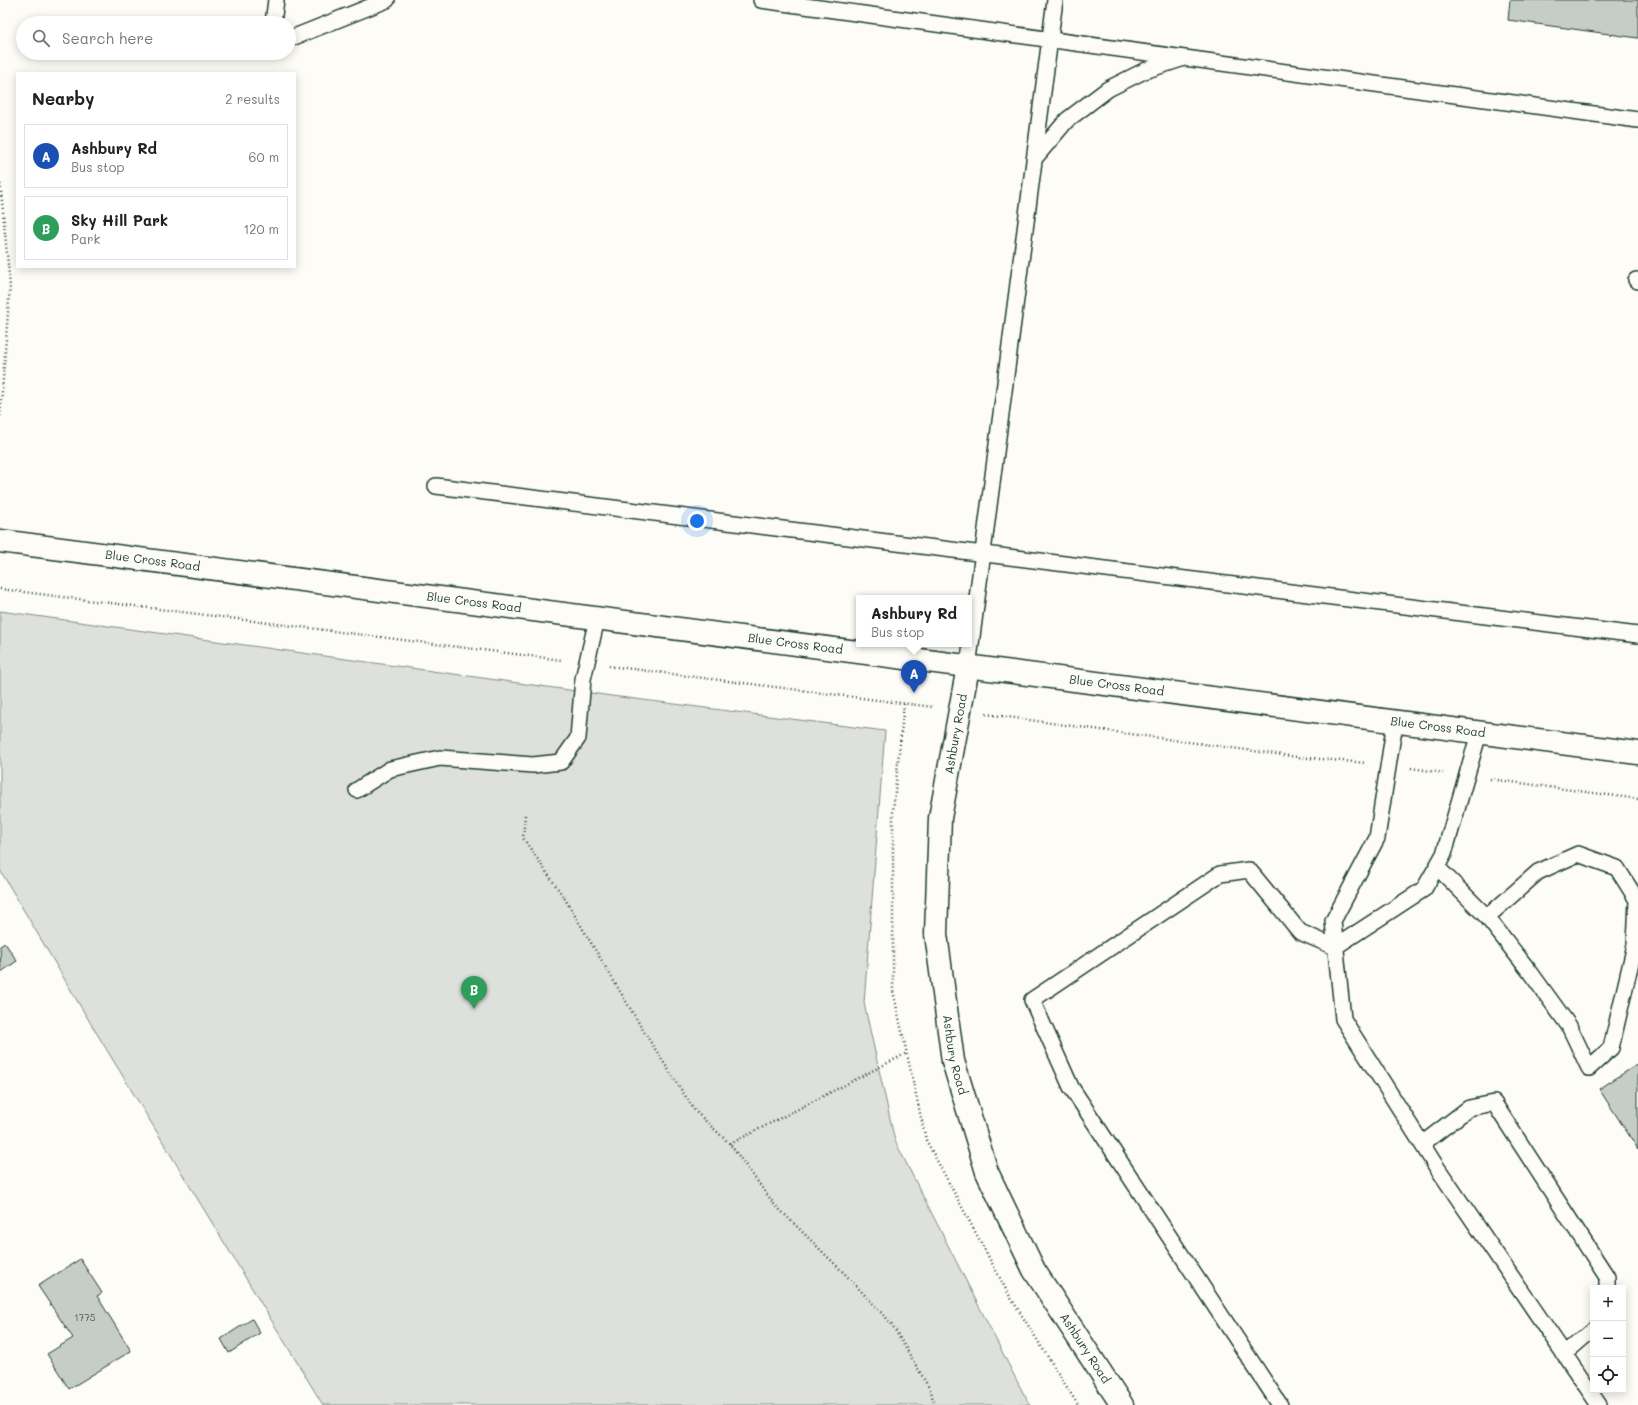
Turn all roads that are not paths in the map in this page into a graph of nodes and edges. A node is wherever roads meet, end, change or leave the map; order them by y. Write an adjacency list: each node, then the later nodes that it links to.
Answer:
1 (276, 0): 5 (lane)
2 (387, 0): 6 (lane)
3 (761, 0): 7 (lane)
4 (1055, 0): 7 (lane)
5 (274, 16)
6 (296, 36)
7 (1050, 39): 8 (lane); 10 (lane)
8 (1185, 58): 9 (lane); 10 (lane)
9 (1638, 120)
10 (1035, 158): 13 (lane)
11 (436, 486): 13 (lane)
12 (0, 541): 14 (street, Blue Cross Road)
13 (983, 555): 15 (lane); 16 (lane)
14 (597, 619): 18 (street, Blue Cross Road); 22 (lane)
15 (1638, 635)
16 (972, 637)
17 (971, 647): 18 (lane)
18 (968, 667): 19 (street, Blue Cross Road); 30 (street, Ashbury Road)
19 (1395, 722): 20 (street, Blue Cross Road); 25 (lane)
20 (1479, 733): 21 (street, Blue Cross Road); 23 (lane)
21 (1638, 753)
22 (357, 790)
23 (1437, 867): 24 (lane); 25 (lane)
24 (1487, 917): 24 (lane)
25 (1335, 947): 26 (lane); 31 (lane)
26 (1422, 1144): 27 (lane); 29 (lane)
27 (1607, 1285)
28 (1590, 1332): 29 (lane)
29 (1564, 1354): 32 (lane)
30 (1122, 1405)
31 (1280, 1405)
32 (1599, 1405)

